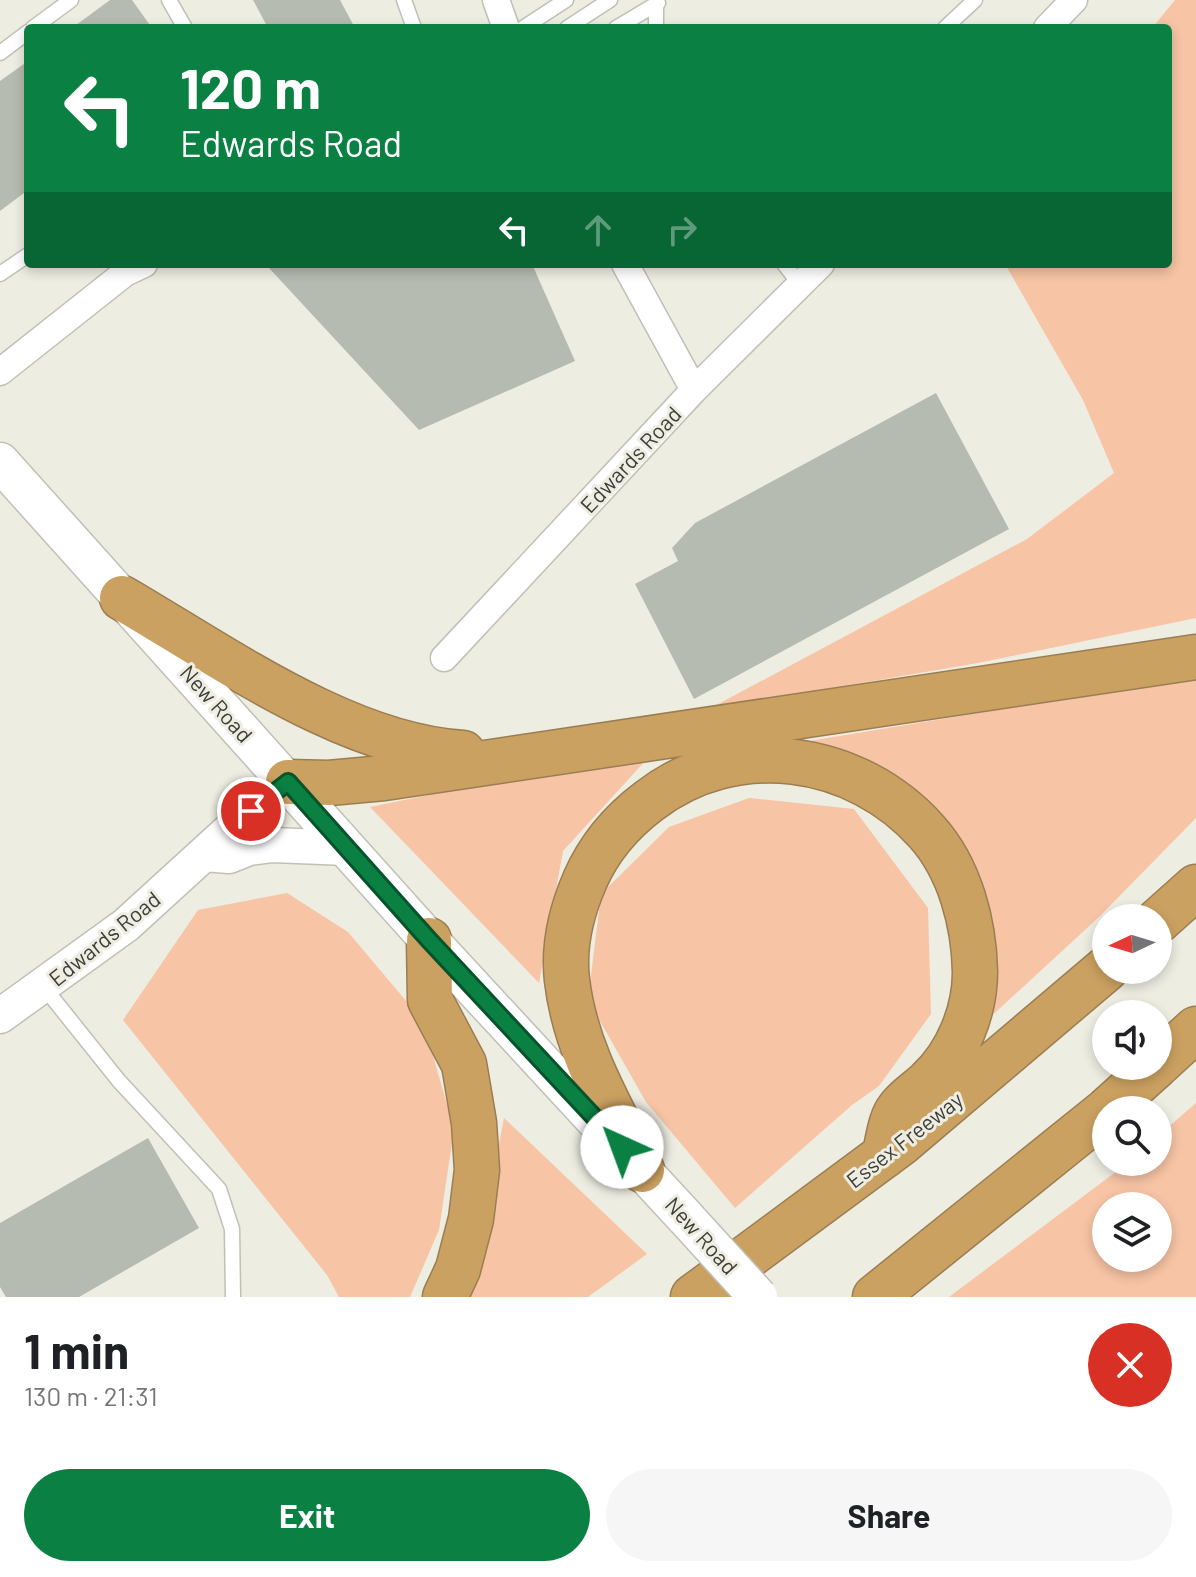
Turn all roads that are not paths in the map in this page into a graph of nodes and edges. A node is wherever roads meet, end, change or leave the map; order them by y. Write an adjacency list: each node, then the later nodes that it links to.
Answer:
1 (71, 0): 9 (lane)
2 (169, 0): 10 (lane)
3 (404, 0): 11 (lane)
4 (496, 0): 12 (street)
5 (566, 0): 13 (lane)
6 (610, 0): 14 (lane)
7 (975, 0): 17 (lane)
8 (657, 1): 15 (lane); 16 (lane)
9 (38, 24)
10 (183, 24)
11 (413, 24)
12 (505, 24)
13 (529, 24)
14 (573, 24)
15 (622, 24)
16 (656, 24)
17 (949, 24)
18 (24, 35): 19 (lane)
19 (0, 53)
20 (24, 258): 23 (lane)
21 (136, 268): 25 (street)
22 (627, 268): 26 (street)
23 (0, 274)
24 (792, 274): 26 (street, Edwards Road)
25 (0, 372)
26 (694, 390): 30 (street, Edwards Road)
27 (0, 462): 28 (main road, New Road)
28 (122, 598): 31 (highway); 32 (main road, New Road)
29 (1196, 657): 31 (highway)
30 (444, 658)
31 (549, 753): 32 (highway)
32 (288, 782): 33 (main road, New Road); 34 (street, Edwards Road)
33 (347, 848): 34 (street); 37 (main road, New Road)
34 (204, 854): 39 (street, Edwards Road)
35 (1196, 887): 36 (highway)
36 (1172, 908)
37 (429, 940): 47 (main road, New Road); 50 (highway)
38 (1092, 981): 46 (highway, Essex Freeway)
39 (43, 986): 40 (street, Edwards Road); 49 (lane)
40 (0, 1016)
41 (1196, 1029): 42 (highway)
42 (1172, 1051)
43 (1140, 1080): 44 (highway)
44 (1123, 1096)
45 (1092, 1123): 48 (highway)
46 (884, 1156): 47 (highway); 51 (highway, Essex Freeway)
47 (642, 1170): 52 (main road, New Road, bridge)
48 (895, 1289)
49 (233, 1297)
50 (445, 1297)
51 (693, 1297)
52 (758, 1297)

